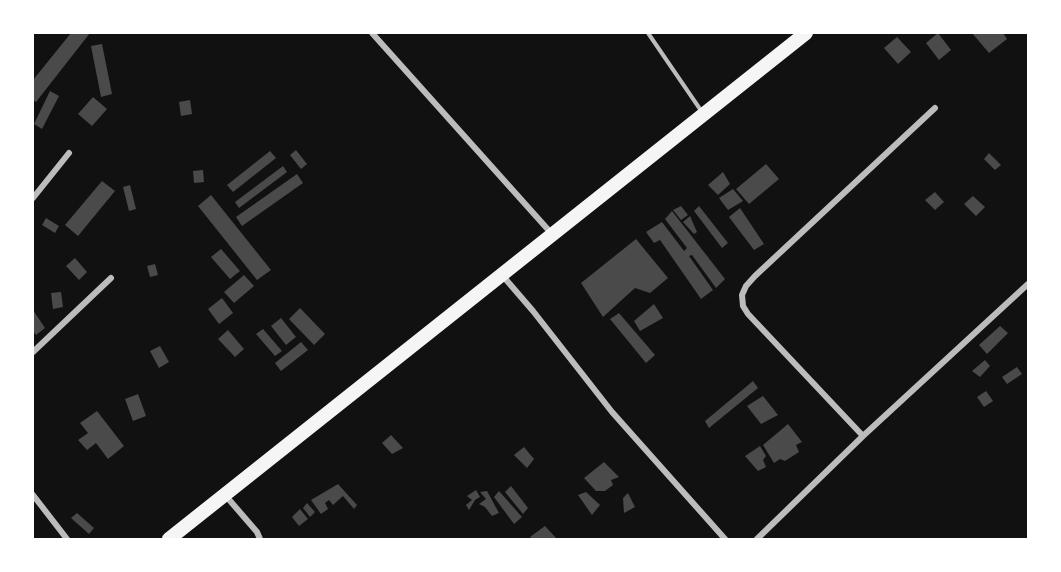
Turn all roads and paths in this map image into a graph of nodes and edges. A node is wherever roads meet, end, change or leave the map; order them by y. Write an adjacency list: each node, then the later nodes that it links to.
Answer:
1 (372, 33): 8 (street)
2 (648, 33): 5 (lane)
3 (806, 33): 5 (highway)
4 (935, 108): 13 (street)
5 (704, 115): 8 (highway)
6 (69, 153): 7 (street)
7 (33, 198)
8 (552, 235): 9 (highway)
9 (501, 274): 14 (highway); 19 (street)
10 (111, 278): 12 (street)
11 (1028, 284): 13 (street)
12 (33, 352)
13 (862, 436): 20 (street)
14 (225, 494): 17 (highway); 18 (street)
15 (33, 495): 16 (street)
16 (67, 539)
17 (169, 539)
18 (260, 539)
19 (726, 539)
20 (757, 539)

